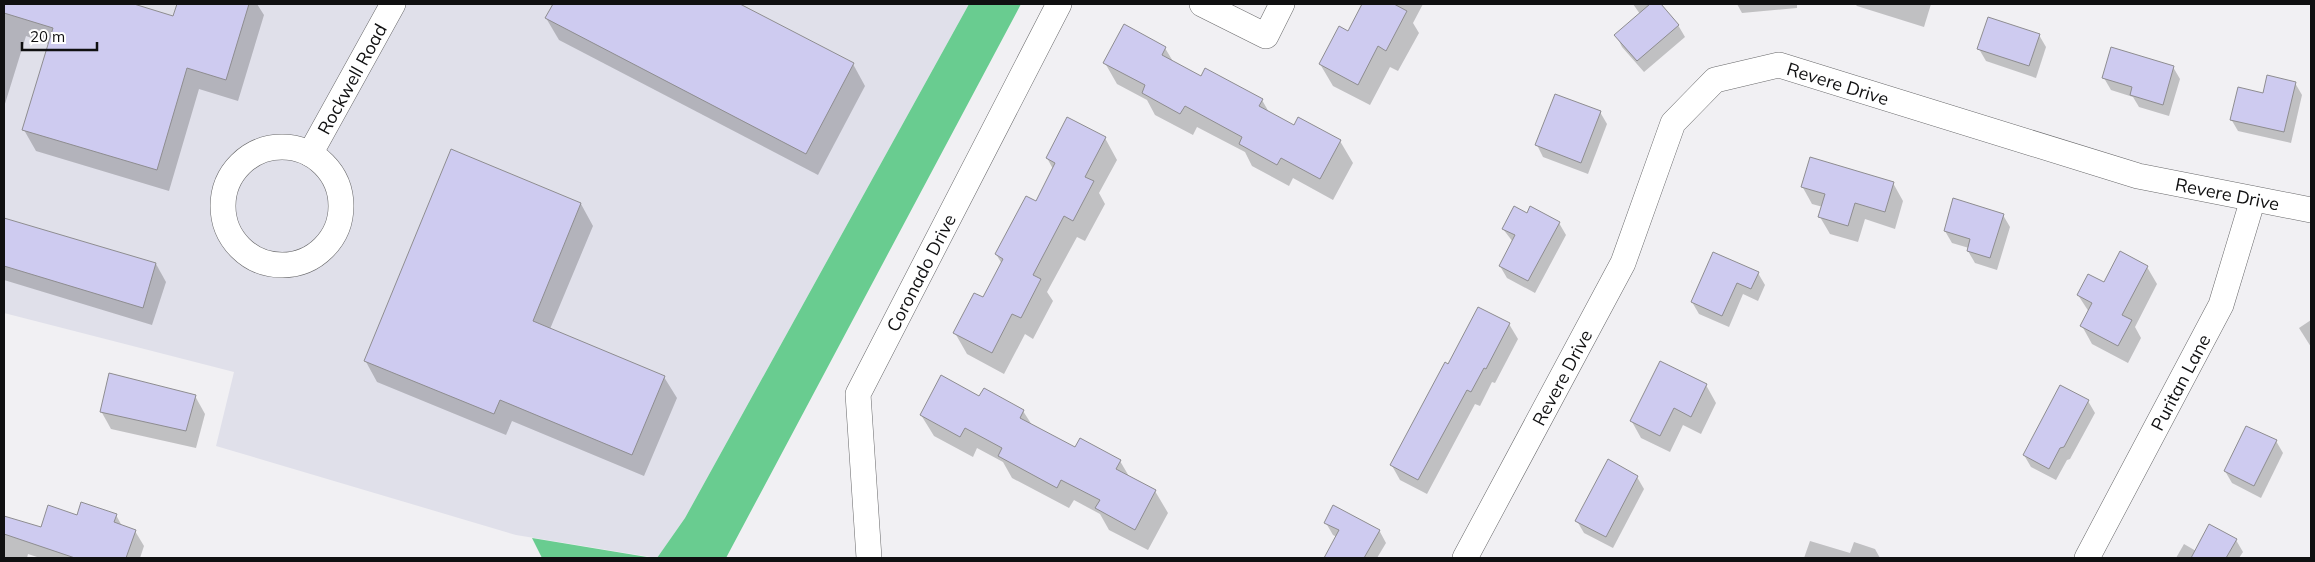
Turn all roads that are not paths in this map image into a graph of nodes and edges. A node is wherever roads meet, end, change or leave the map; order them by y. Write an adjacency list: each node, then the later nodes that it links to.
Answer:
1 (393, 4): 5 (street, Rockwell Road)
2 (1059, 4): 8 (street, Coronado Drive)
3 (1282, 4): 4 (street)
4 (1214, 6)
5 (310, 154): 5 (street, Rockwell Road)
6 (2253, 199): 7 (street, Revere Drive); 9 (street, Revere Drive); 10 (street, Puritan Lane)
7 (2311, 210)
8 (870, 558)
9 (1468, 558)
10 (2087, 558)

